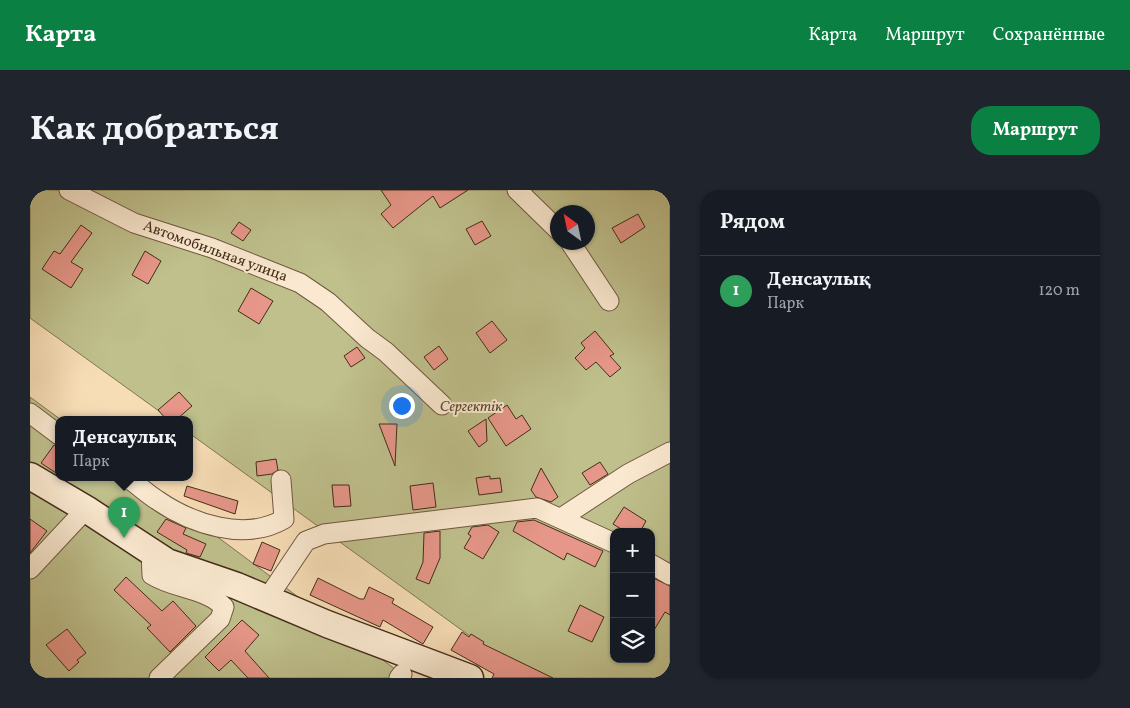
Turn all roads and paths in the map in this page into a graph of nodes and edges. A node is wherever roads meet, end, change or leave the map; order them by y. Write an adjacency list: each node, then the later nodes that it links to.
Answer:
1 (70, 190): 6 (street, Автомобильная улица)
2 (517, 190): 3 (street)
3 (550, 222)
4 (575, 250): 5 (street)
5 (609, 301)
6 (442, 405)
7 (30, 413): 8 (street)
8 (55, 432)
9 (670, 452): 14 (street)
10 (30, 476): 13 (street)
11 (280, 480): 12 (street)
12 (132, 481)
13 (86, 509): 16 (street); 18 (street)
14 (555, 515): 15 (street); 20 (street)
15 (610, 541)
16 (151, 551): 20 (street); 21 (street)
17 (655, 566): 19 (street)
18 (30, 569)
19 (670, 575)
20 (267, 599): 22 (street)
21 (159, 678)
22 (470, 678)

